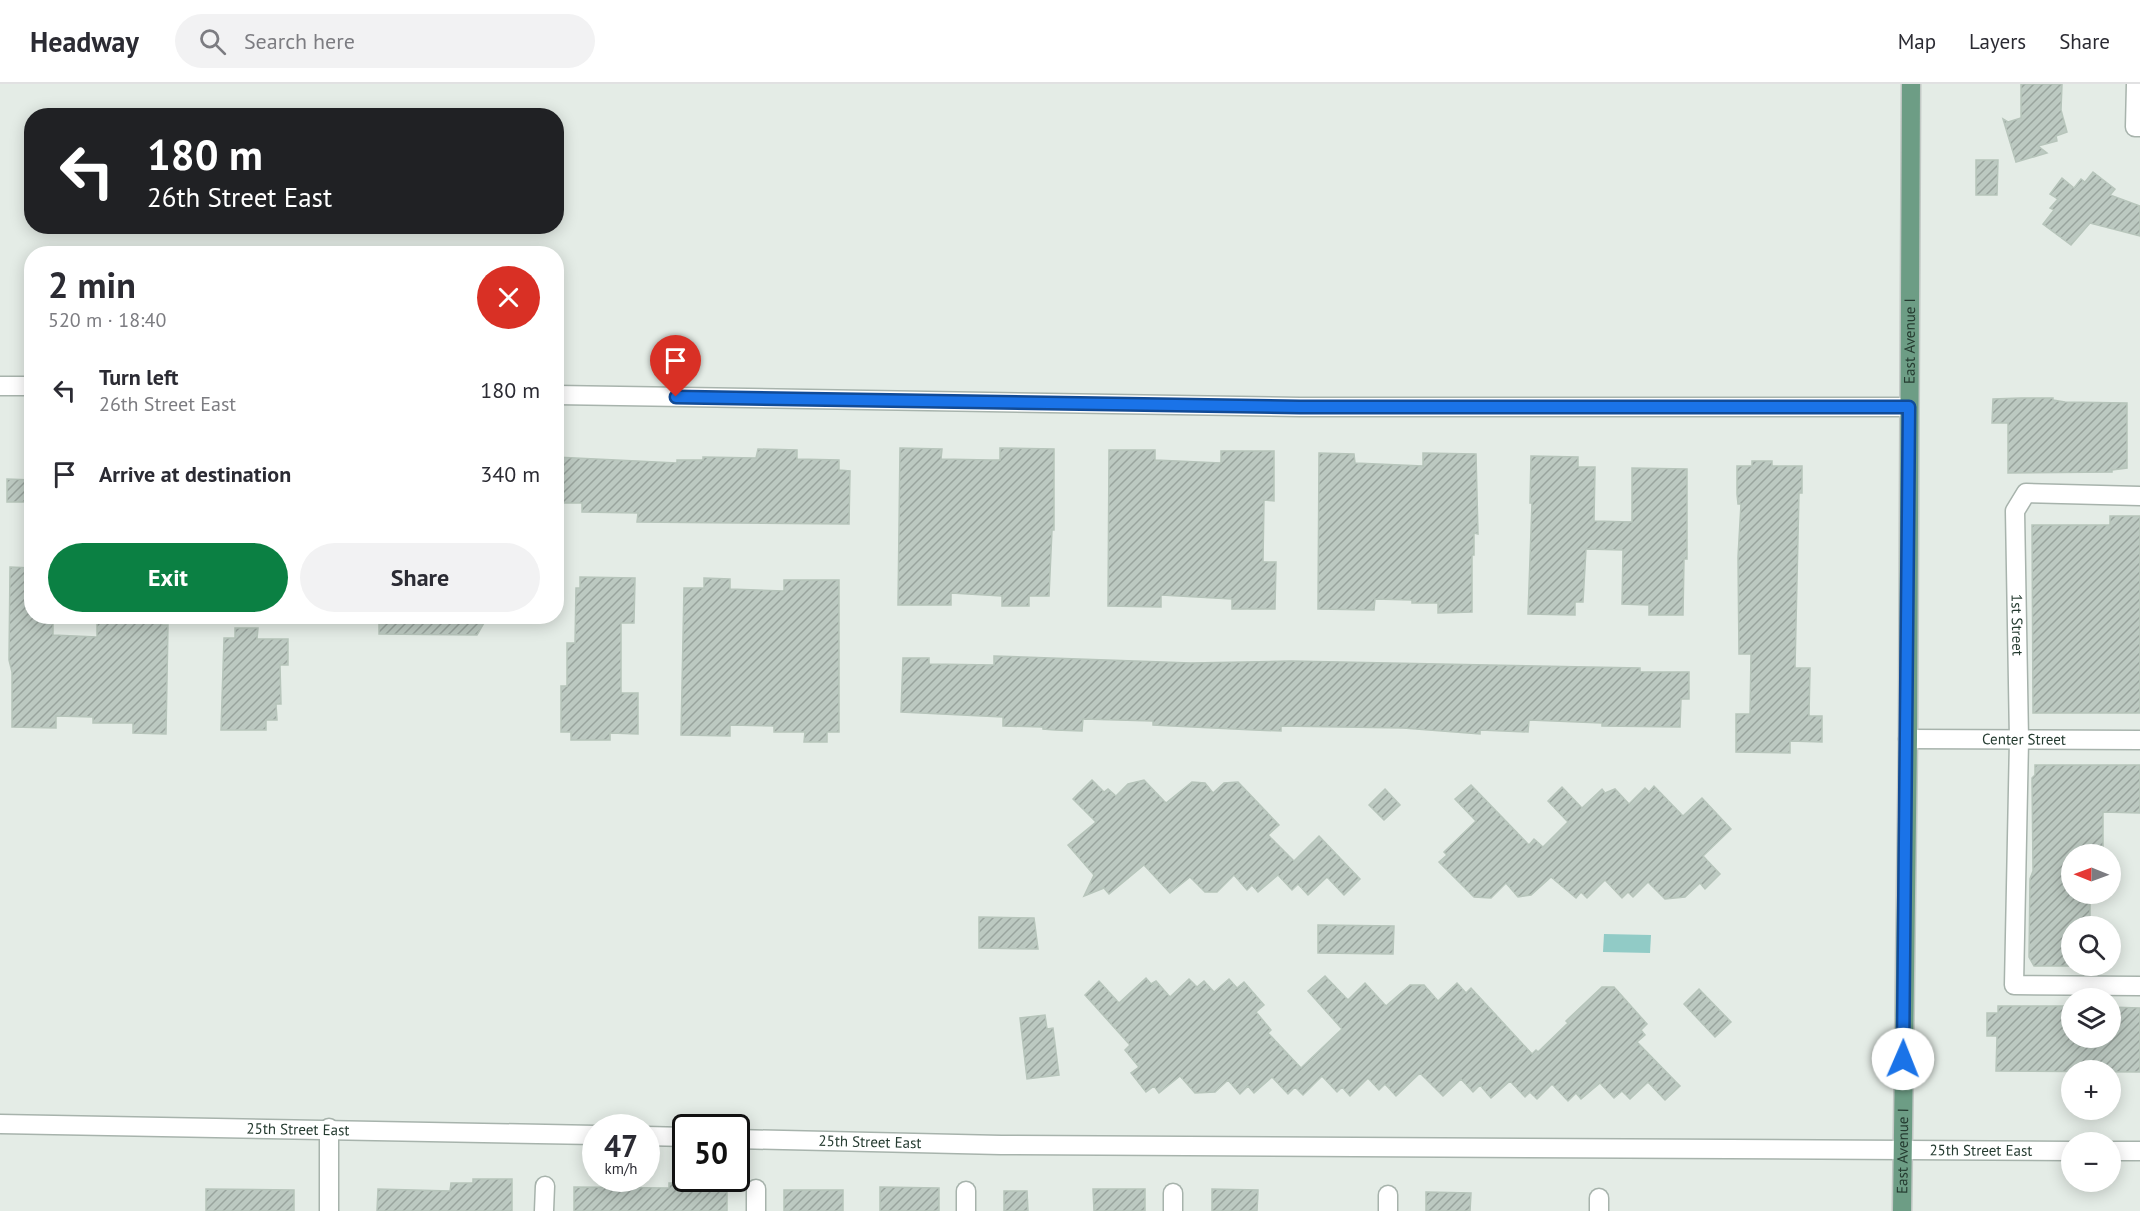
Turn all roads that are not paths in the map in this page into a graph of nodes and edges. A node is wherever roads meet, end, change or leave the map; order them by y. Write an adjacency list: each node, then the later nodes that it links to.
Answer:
1 (1911, 84): 7 (main road, East Avenue I)
2 (2136, 84): 3 (street)
3 (2138, 127)
4 (0, 386): 5 (street)
5 (24, 386)
6 (564, 395): 7 (street)
7 (1909, 407): 9 (main road, East Avenue I)
8 (2140, 496): 10 (street, 1st Street)
9 (1908, 740): 10 (street, Center Street); 17 (main road, East Avenue I)
10 (2019, 740): 11 (street, Center Street); 12 (street, 1st Street)
11 (2140, 740)
12 (2140, 986)
13 (0, 1124): 14 (street, 25th Street East)
14 (329, 1128): 15 (street, 25th Street East); 24 (street)
15 (582, 1135)
16 (750, 1138): 17 (street, 25th Street East)
17 (1902, 1151): 18 (street, 25th Street East); 28 (main road, East Avenue I)
18 (2061, 1151)
19 (2121, 1151): 20 (street)
20 (2140, 1151)
21 (545, 1186): 25 (street)
22 (756, 1189): 26 (street)
23 (966, 1191): 27 (street)
24 (328, 1211)
25 (544, 1211)
26 (756, 1211)
27 (966, 1211)
28 (1902, 1211)

